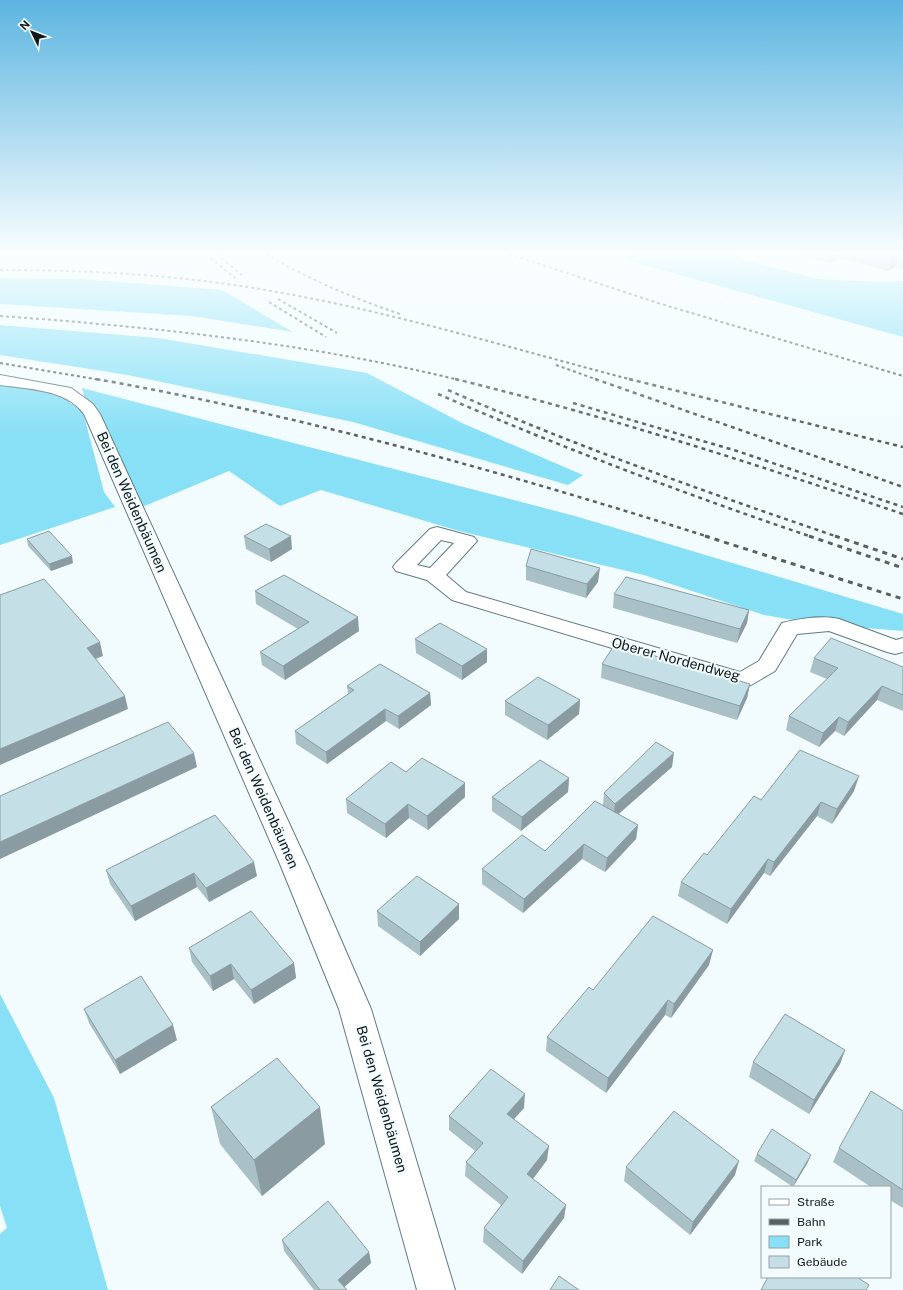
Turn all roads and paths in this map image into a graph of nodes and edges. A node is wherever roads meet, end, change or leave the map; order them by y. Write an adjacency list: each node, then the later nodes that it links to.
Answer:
1 (0, 380): 4 (street, Bei den Weidenbäumen)
2 (434, 576): 3 (street, Oberer Nordendweg)
3 (903, 645)
4 (436, 1290)

